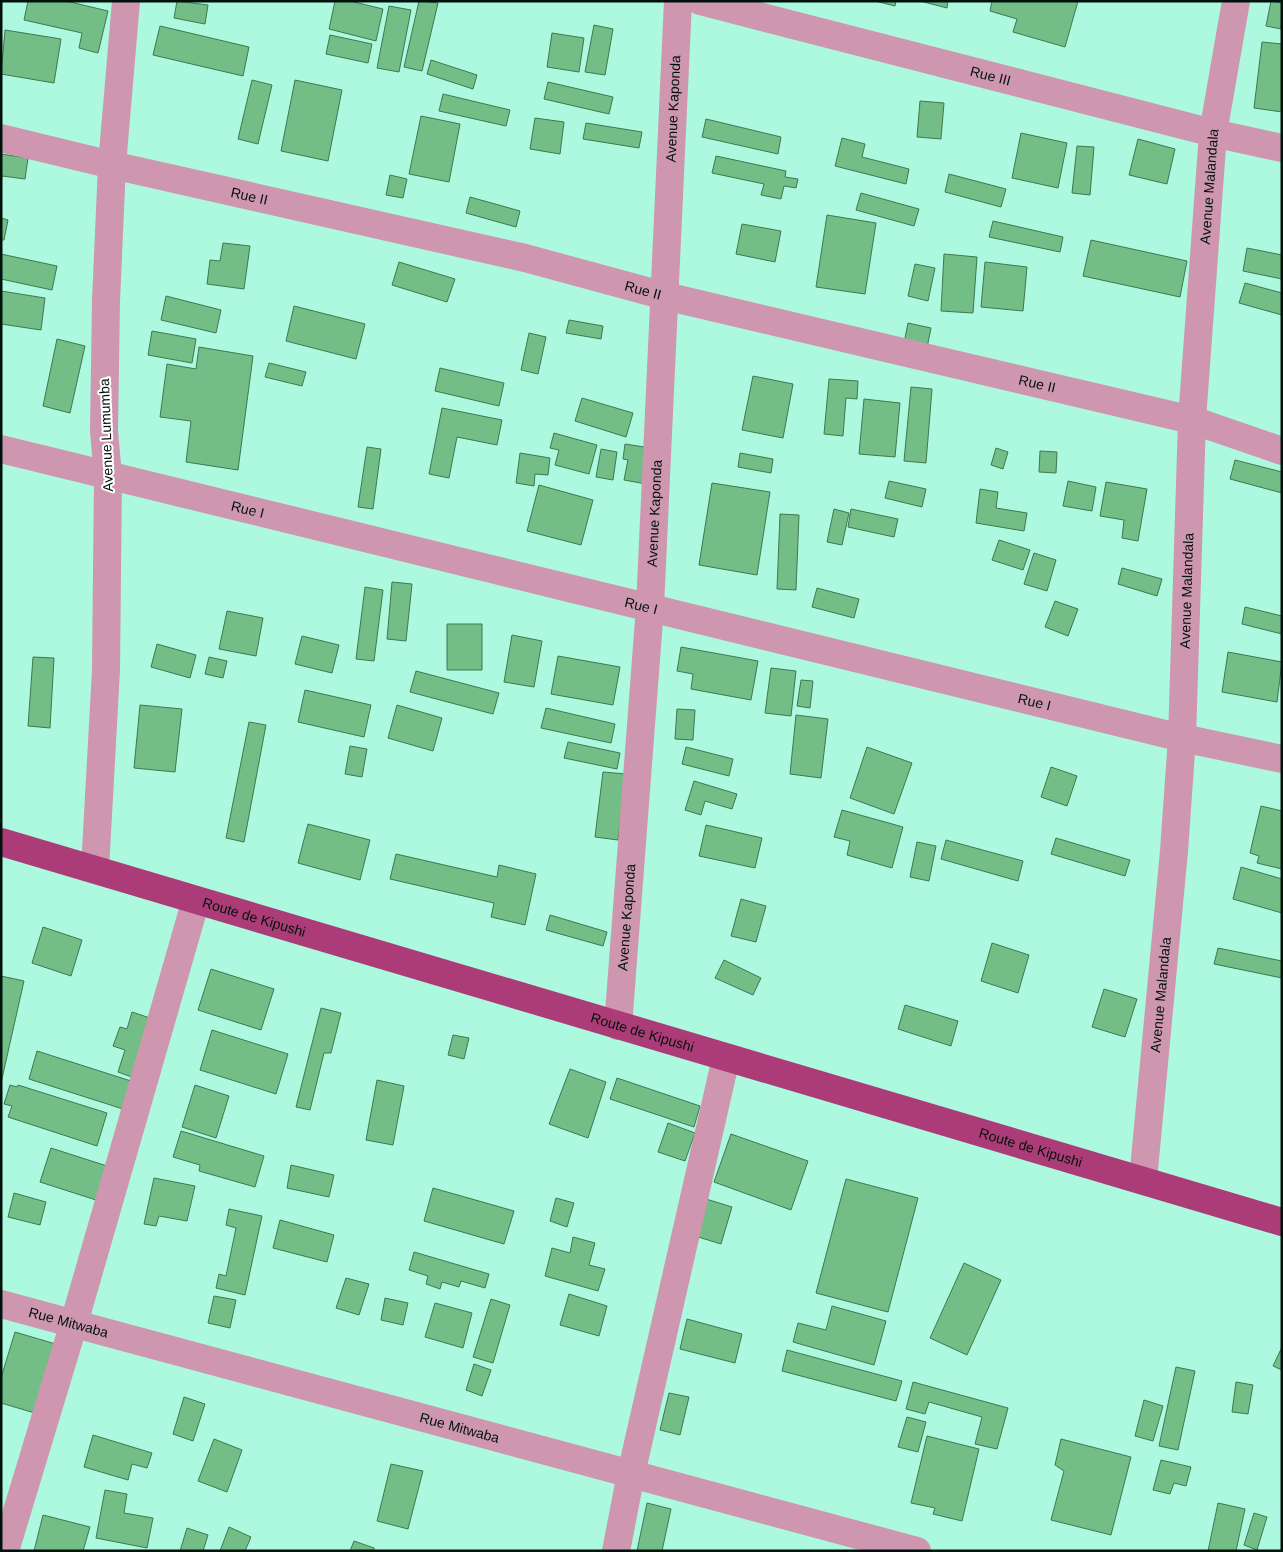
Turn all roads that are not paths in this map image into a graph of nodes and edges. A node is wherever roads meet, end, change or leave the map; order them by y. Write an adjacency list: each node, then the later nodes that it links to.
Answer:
1 (126, 1): 8 (street, Avenue Lumumba)
2 (678, 1): 9 (street, Avenue Kaponda)
3 (700, 1): 5 (street, Rue III)
4 (1236, 1): 5 (street, Avenue Malandala)
5 (1213, 133): 7 (street, Rue III); 10 (street, Avenue Malandala)
6 (1, 138): 8 (street, Rue II)
7 (1282, 148)
8 (112, 165): 9 (street, Rue II); 13 (street, Avenue Lumumba)
9 (665, 296): 10 (street, Rue II); 14 (street, Avenue Kaponda)
10 (1192, 420): 12 (street, Rue II); 15 (street, Avenue Malandala)
11 (1, 449): 13 (street, Rue I)
12 (1282, 451)
13 (108, 476): 14 (street, Rue I); 18 (street, Avenue Lumumba)
14 (650, 607): 15 (street, Rue I); 20 (street, Avenue Kaponda)
15 (1182, 738): 16 (street, Rue I); 22 (street, Avenue Malandala)
16 (1282, 759)
17 (1, 842): 18 (highway, Route de Kipushi)
18 (95, 869): 19 (highway, Route de Kipushi)
19 (196, 900): 20 (highway, Route de Kipushi); 25 (street)
20 (618, 1026): 21 (highway, Route de Kipushi)
21 (726, 1058): 22 (highway, Route de Kipushi); 26 (street)
22 (1143, 1180): 23 (highway, Route de Kipushi)
23 (1282, 1222)
24 (1, 1304): 25 (street, Rue Mitwaba)
25 (74, 1323): 26 (street, Rue Mitwaba); 27 (street)
26 (631, 1474): 28 (street); 29 (street, Rue Mitwaba)
27 (5, 1551)
28 (616, 1551)
29 (918, 1551)

